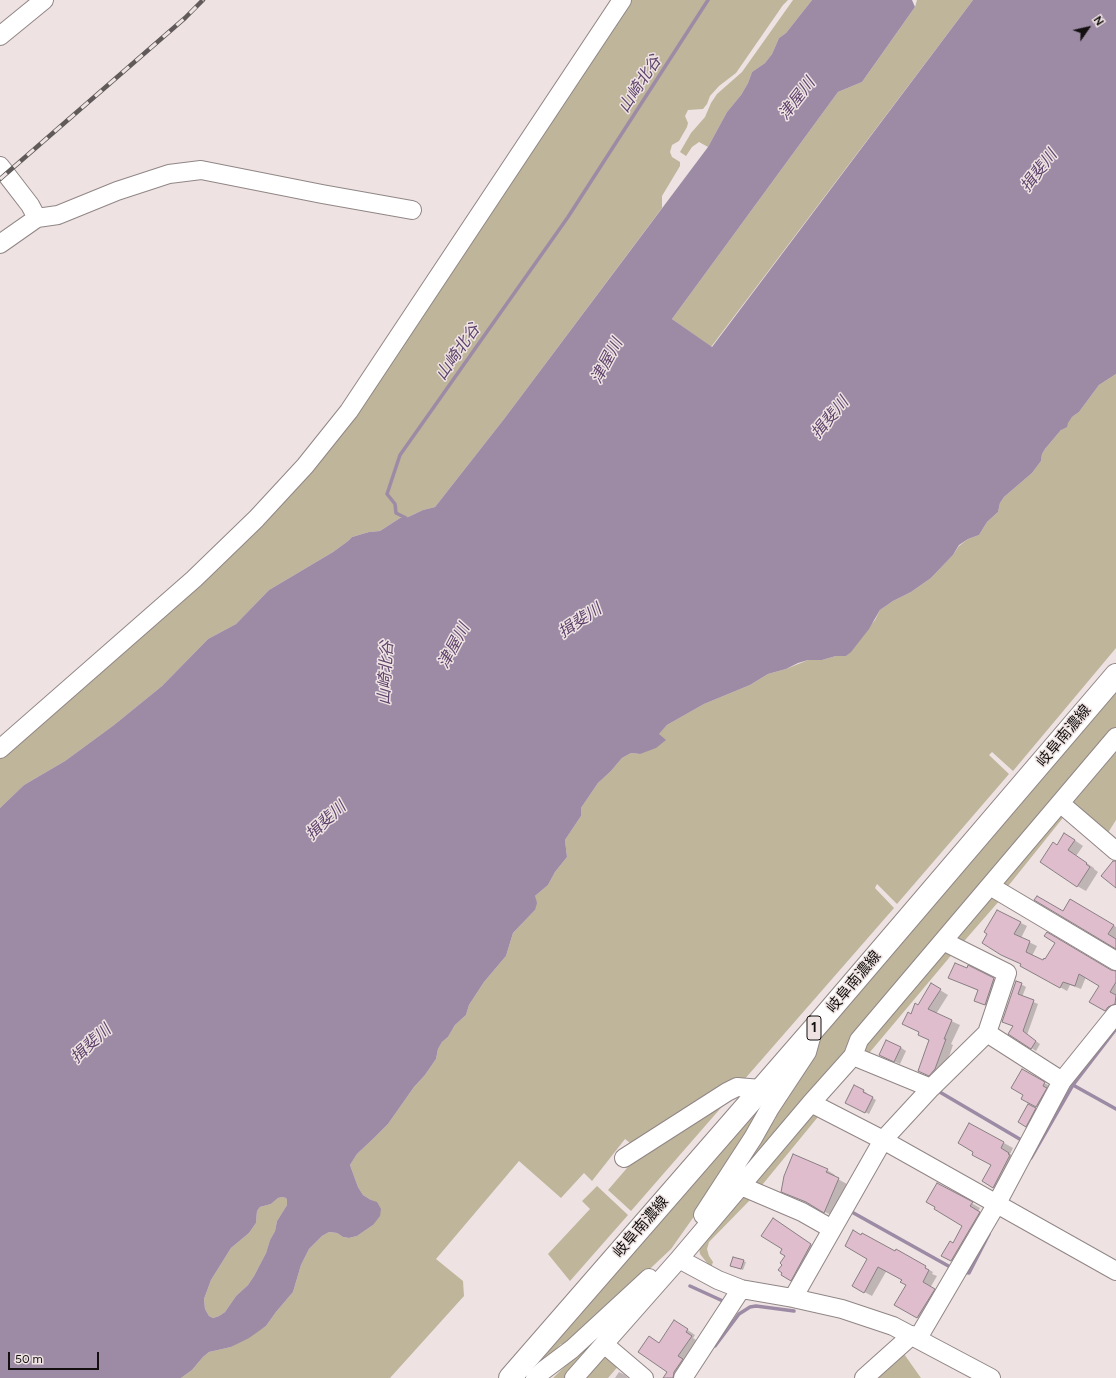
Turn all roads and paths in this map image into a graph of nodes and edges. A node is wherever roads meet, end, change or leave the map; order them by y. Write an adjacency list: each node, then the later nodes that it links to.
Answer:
1 (44, 0): 3 (street)
2 (622, 0): 10 (street)
3 (0, 36)
4 (0, 166): 6 (street)
5 (412, 210): 6 (street)
6 (37, 218): 7 (street)
7 (0, 244)
8 (1116, 675): 17 (main road, 岐阜南濃線 / 1)
9 (1116, 737): 11 (street)
10 (0, 749)
11 (1060, 803): 12 (street); 13 (street)
12 (1116, 851)
13 (990, 886): 14 (street); 15 (street)
14 (943, 941): 18 (street); 19 (street)
15 (1116, 960)
16 (1116, 1014): 20 (street)
17 (814, 1028): 22 (main road, 岐阜南濃線 / 1); 29 (street)
18 (986, 1033): 20 (street); 21 (street)
19 (853, 1056): 21 (street); 23 (street)
20 (1062, 1081): 27 (street)
21 (931, 1088): 24 (street)
22 (762, 1089): 25 (street); 37 (main road, 岐阜南濃線 / 1)
23 (811, 1103): 24 (street); 26 (street)
24 (883, 1140): 27 (street); 28 (street)
25 (624, 1158)
26 (740, 1186): 28 (street); 29 (street)
27 (996, 1205): 30 (street); 33 (street)
28 (832, 1229): 32 (street)
29 (679, 1259): 31 (street); 34 (street); 38 (street)
30 (1116, 1271)
31 (741, 1289): 32 (street); 36 (street)
32 (793, 1298): 33 (street)
33 (915, 1336): 35 (street); 41 (street)
34 (604, 1344): 39 (street); 40 (street)
35 (970, 1373): 42 (street)
36 (686, 1377)
37 (510, 1378)
38 (535, 1378)
39 (574, 1378)
40 (644, 1378)
41 (864, 1378)
42 (991, 1378)

